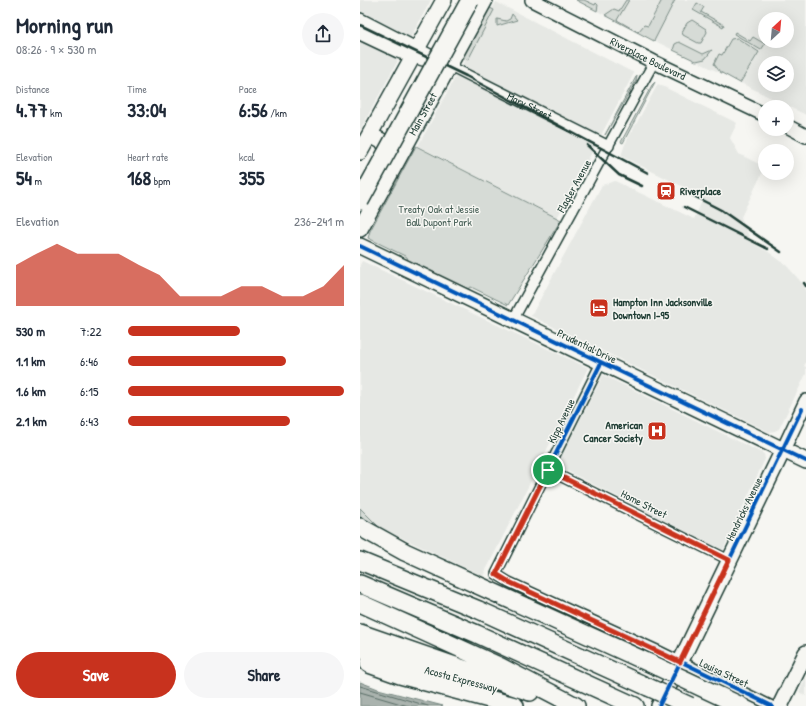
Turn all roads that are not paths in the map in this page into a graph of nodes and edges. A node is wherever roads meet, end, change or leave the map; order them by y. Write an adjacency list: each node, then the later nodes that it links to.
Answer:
1 (444, 0): 8 (main road)
2 (458, 0): 18 (highway)
3 (470, 0): 19 (highway, bridge)
4 (485, 0): 10 (main road, Main Street)
5 (532, 0): 9 (main road, Riverplace Boulevard)
6 (360, 20): 8 (main road, Mary Street)
7 (360, 33): 8 (main road, Mary Street)
8 (415, 53): 10 (main road, Mary Street); 13 (main road)
9 (654, 62): 11 (main road, Riverplace Boulevard); 15 (street, Flagler Avenue)
10 (450, 66): 15 (street, Mary Street); 17 (main road, Main Street)
11 (758, 112)
12 (794, 130): 14 (main road)
13 (370, 135): 16 (main road); 17 (main road)
14 (806, 136)
15 (609, 146): 22 (street, Flagler Avenue)
16 (360, 152)
17 (402, 152): 19 (main road, Main Street)
18 (360, 179)
19 (363, 211): 20 (main road, Main Street)
20 (360, 229)
21 (360, 246): 22 (main road, Prudential Drive)
22 (513, 320): 23 (main road, Prudential Drive)
23 (601, 363): 25 (main road, Prudential Drive); 27 (street, Kipp Avenue)
24 (806, 401): 25 (main road)
25 (783, 450): 26 (main road, Prudential Drive); 31 (main road, Hendricks Avenue)
26 (806, 461)
27 (548, 470): 31 (street, Home Street); 33 (street, Kipp Avenue)
28 (360, 527): 30 (highway)
29 (360, 534): 30 (highway)
30 (405, 552): 47 (highway, bridge)
31 (729, 560): 40 (main road, Hendricks Avenue)
32 (360, 561): 46 (highway, bridge)
33 (496, 574): 40 (street, Louisa Street)
34 (360, 584): 44 (highway)
35 (360, 603): 43 (highway)
36 (360, 633): 42 (highway)
37 (360, 649): 42 (highway, Acosta Expressway)
38 (806, 653): 49 (main road)
39 (360, 660): 41 (highway)
40 (680, 662): 45 (main road, Hendricks Avenue); 48 (street, Louisa Street)
41 (515, 706)
42 (564, 706)
43 (576, 706)
44 (635, 706)
45 (659, 706)
46 (690, 706)
47 (741, 706)
48 (772, 706)
49 (780, 706)

